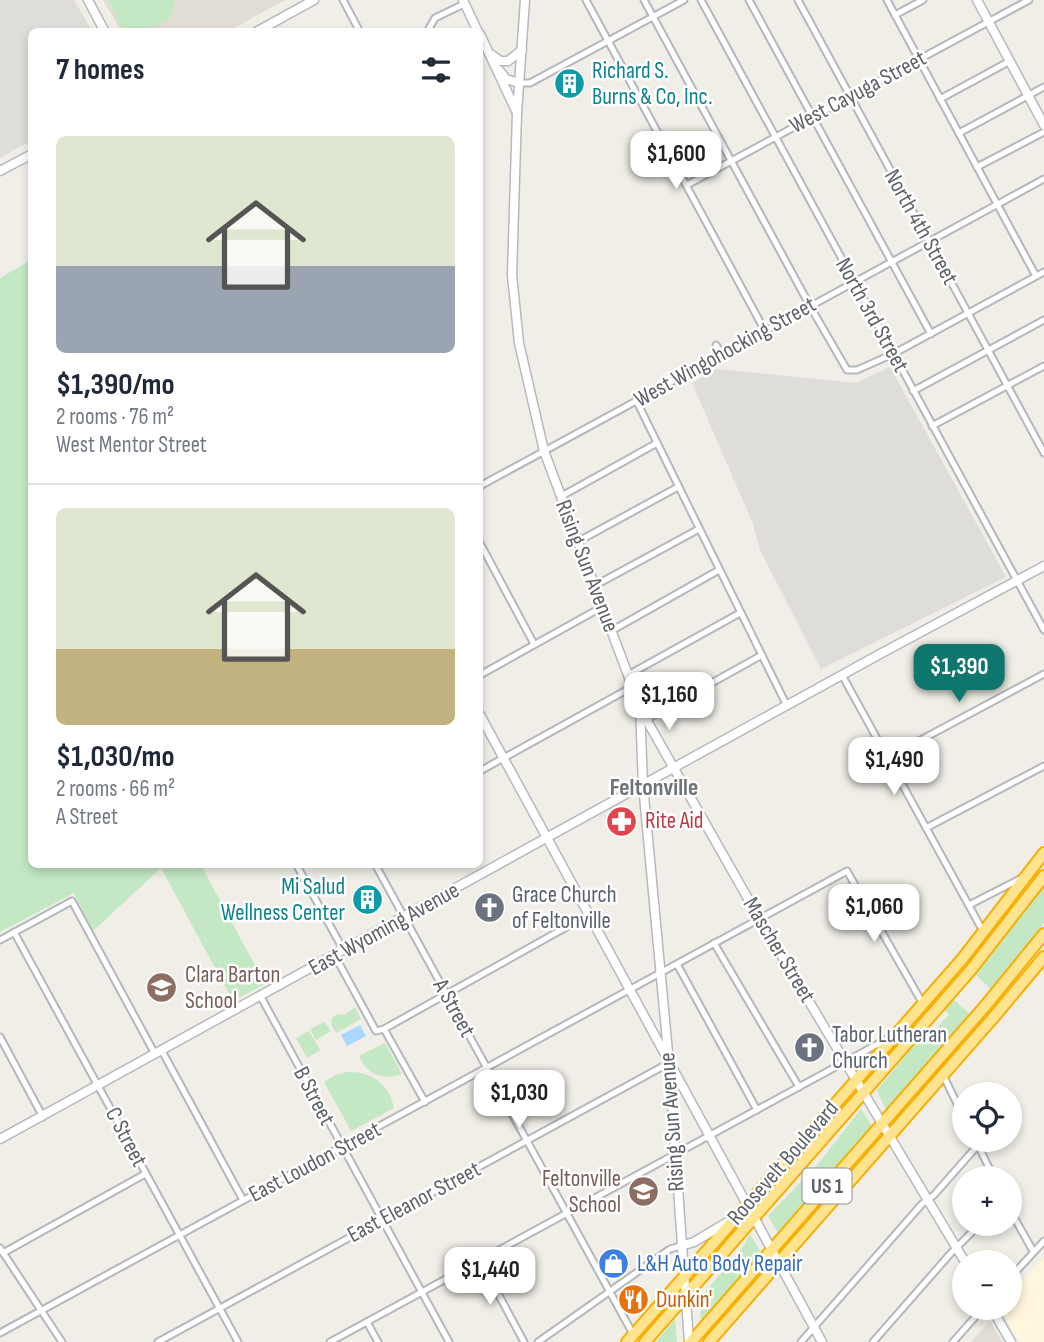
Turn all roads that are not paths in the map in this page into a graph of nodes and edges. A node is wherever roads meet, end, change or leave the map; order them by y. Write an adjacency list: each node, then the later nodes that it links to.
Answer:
1 (88, 0): 19 (street)
2 (314, 0): 20 (street)
3 (342, 0): 21 (street)
4 (525, 0): 26 (street, Rising Sun Avenue)
5 (586, 0): 25 (street)
6 (644, 0): 17 (street)
7 (684, 0): 17 (street)
8 (701, 0): 41 (street, North 3rd Street)
9 (749, 0): 37 (street)
10 (798, 0): 34 (street, North 4th Street)
11 (887, 0): 16 (street)
12 (923, 0): 16 (street)
13 (976, 0): 18 (street)
14 (1029, 0): 18 (street, West Cayuga Street)
15 (463, 2): 22 (street); 23 (street)
16 (895, 15): 28 (street)
17 (652, 16): 25 (street); 43 (street)
18 (988, 22): 28 (street, West Cayuga Street); 29 (street)
19 (103, 28)
20 (263, 28)
21 (358, 28)
22 (429, 28)
23 (476, 28)
24 (483, 41): 27 (street)
25 (608, 41): 31 (street); 47 (street)
26 (522, 50): 27 (street); 31 (street, Rising Sun Avenue)
27 (489, 53): 30 (street)
28 (919, 59): 34 (street, West Cayuga Street); 35 (street)
29 (1010, 61): 33 (street); 35 (street)
30 (496, 67): 31 (street); 36 (street)
31 (519, 83): 36 (street, Rising Sun Avenue)
32 (1044, 87): 33 (street)
33 (1028, 95): 38 (street); 40 (street)
34 (850, 97): 37 (street, West Cayuga Street); 49 (street, North 4th Street)
35 (940, 99): 40 (street)
36 (517, 113): 69 (street, Rising Sun Avenue)
37 (813, 117): 41 (street, West Cayuga Street); 50 (street)
38 (1044, 125)
39 (1044, 132): 44 (street)
40 (959, 133): 44 (street)
41 (775, 137): 43 (street, West Cayuga Street); 53 (street, North 3rd Street)
42 (28, 156): 45 (street)
43 (732, 161): 47 (street, West Cayuga Street); 54 (street)
44 (977, 167): 48 (street)
45 (0, 171)
46 (1044, 178): 48 (street, West Wingohocking Street)
47 (687, 185): 57 (street)
48 (997, 204): 49 (street, West Wingohocking Street); 52 (street)
49 (928, 242): 50 (street, West Wingohocking Street); 55 (street, North 4th Street)
50 (891, 262): 53 (street, West Wingohocking Street); 58 (street)
51 (1044, 272): 52 (street)
52 (1036, 276): 55 (street)
53 (854, 282): 54 (street, West Wingohocking Street); 62 (street, North 3rd Street)
54 (810, 306): 57 (street, West Wingohocking Street); 62 (street)
55 (968, 314): 58 (street); 60 (street, North 4th Street)
56 (1044, 320): 60 (street)
57 (765, 331): 61 (street, West Wingohocking Street)
58 (931, 334): 62 (street)
59 (716, 345): 61 (street)
60 (988, 351): 64 (street, North 4th Street); 65 (street)
61 (722, 354): 66 (street, West Wingohocking Street)
62 (893, 354): 65 (street, North 3rd Street)
63 (1044, 366): 64 (street)
64 (1007, 386): 67 (street); 70 (street, North 4th Street)
65 (913, 391): 67 (street, North 3rd Street)
66 (636, 401): 68 (street); 69 (street, West Wingohocking Street)
67 (932, 426): 79 (street, North 3rd Street)
68 (657, 443): 72 (street); 73 (street)
69 (544, 451): 71 (street, West Wingohocking Street); 73 (street, Rising Sun Avenue)
70 (1044, 453)
71 (483, 484)
72 (678, 486): 74 (street); 75 (street)
73 (560, 497): 75 (street, Rising Sun Avenue)
74 (699, 529): 78 (street); 80 (street)
75 (577, 542): 80 (street, Rising Sun Avenue)
76 (483, 549): 85 (street)
77 (1044, 566): 79 (street, East Wyoming Avenue)
78 (719, 570): 82 (street); 84 (street)
79 (1017, 581): 83 (street, North 3rd Street); 90 (street, East Wyoming Avenue)
80 (594, 586): 81 (street, Rising Sun Avenue)
81 (602, 607): 84 (street, Rising Sun Avenue); 85 (street)
82 (740, 613): 86 (street); 89 (street)
83 (1044, 630)
84 (611, 631): 89 (street, Rising Sun Avenue)
85 (534, 644): 87 (street)
86 (762, 655): 92 (street); 94 (street)
87 (483, 673)
88 (1044, 674): 96 (street)
89 (628, 675): 91 (street, Rising Sun Avenue)
90 (842, 675): 92 (street, East Wyoming Avenue); 96 (street)
91 (632, 687): 93 (street, Rising Sun Avenue); 97 (street)
92 (787, 706): 100 (street, East Wyoming Avenue)
93 (640, 707): 94 (street, Mascher Street); 101 (street, Rising Sun Avenue)
94 (645, 720): 100 (street, Mascher Street)
95 (483, 721): 97 (street)
96 (887, 758): 102 (street)
97 (503, 759): 99 (street); 103 (street)
98 (1044, 766): 102 (street)
99 (483, 769)
100 (673, 769): 101 (street, East Wyoming Avenue); 113 (street, Mascher Street)
101 (643, 785): 103 (street, East Wyoming Avenue); 123 (street, Rising Sun Avenue)
102 (926, 828): 109 (street)
103 (547, 839): 110 (street); 112 (street, East Wyoming Avenue)
104 (1044, 853): 107 (highway, Roosevelt Boulevard / US 1)
105 (298, 868): 119 (street)
106 (377, 868): 112 (street, A Street)
107 (1028, 874): 109 (street); 111 (highway); 115 (highway, Roosevelt Boulevard / US 1)
108 (1044, 876): 111 (highway, Roosevelt Boulevard / US 1)
109 (969, 905): 115 (street)
110 (589, 915): 124 (street); 125 (street)
111 (1015, 915): 139 (highway, Roosevelt Boulevard / US 1)
112 (404, 917): 119 (street, East Wyoming Avenue); 125 (street, A Street)
113 (759, 918): 118 (street, East Loudon Street); 127 (street, East Loudon Street); 132 (street, Mascher Street)
114 (14, 932): 117 (street); 131 (street); 137 (street, C Street)
115 (984, 933): 127 (highway, Roosevelt Boulevard / US 1)
116 (1044, 934): 144 (highway, US 1)
117 (0, 940)
118 (714, 943): 122 (street, East Loudon Street); 138 (street)
119 (344, 951): 120 (street, East Wyoming Avenue)
120 (335, 956): 126 (street, East Wyoming Avenue); 128 (street)
121 (1044, 958): 135 (highway, US 1)
122 (677, 964): 123 (street, East Loudon Street); 142 (street)
123 (660, 973): 124 (street, East Loudon Street); 133 (street, Rising Sun Avenue)
124 (629, 989): 133 (street); 134 (street, East Loudon Street)
125 (446, 995): 128 (street); 134 (street, A Street)
126 (261, 997): 131 (street, East Wyoming Avenue); 150 (street, B Street)
127 (923, 1004): 129 (highway, Roosevelt Boulevard / US 1)
128 (384, 1029): 141 (street)
129 (897, 1034): 132 (street); 136 (highway, Roosevelt Boulevard / US 1)
130 (0, 1037): 143 (street)
131 (159, 1053): 137 (street, East Wyoming Avenue); 156 (street)
132 (845, 1062): 136 (street, Mascher Street); 138 (street)
133 (669, 1063): 145 (street); 148 (street, East Eleanor Street); 152 (street, Rising Sun Avenue)
134 (486, 1067): 141 (street, East Loudon Street); 148 (street, A Street)
135 (943, 1075): 140 (street); 146 (highway, US 1)
136 (856, 1080): 139 (street, Mascher Street); 155 (highway, Roosevelt Boulevard / US 1)
137 (98, 1086): 143 (street, East Wyoming Avenue); 154 (street, C Street)
138 (799, 1087): 142 (street)
139 (864, 1092): 144 (street, Mascher Street); 149 (highway, Roosevelt Boulevard / US 1)
140 (952, 1093)
141 (425, 1102): 150 (street, East Loudon Street)
142 (757, 1110): 145 (street)
143 (43, 1116): 147 (street, East Wyoming Avenue)
144 (882, 1124): 146 (street, Mascher Street); 153 (highway, US 1)
145 (710, 1136): 152 (street); 158 (street)
146 (890, 1136): 157 (street, Mascher Street); 163 (highway, US 1)
147 (0, 1139)
148 (527, 1141): 159 (street, A Street); 162 (street, East Eleanor Street)
149 (820, 1143): 155 (highway); 161 (highway, Roosevelt Boulevard / US 1)
150 (342, 1148): 156 (street, East Loudon Street); 162 (street, B Street)
151 (968, 1152): 157 (street)
152 (675, 1155): 159 (street); 168 (street, Rising Sun Avenue)
153 (844, 1168): 163 (highway); 170 (highway, US 1)
154 (145, 1174): 165 (street, C Street); 171 (street)
155 (771, 1178): 158 (highway, Roosevelt Boulevard / US 1)
156 (243, 1200): 165 (street, East Loudon Street)
157 (928, 1200): 169 (street, Mascher Street); 185 (street)
158 (748, 1204): 160 (highway, Roosevelt Boulevard / US 1); 161 (street)
159 (565, 1214): 173 (street); 178 (street, A Street)
160 (737, 1216): 168 (street); 176 (highway, Roosevelt Boulevard / US 1)
161 (755, 1217): 170 (street); 179 (highway, Roosevelt Boulevard / US 1)
162 (382, 1219): 177 (street, B Street); 180 (street, East Eleanor Street)
163 (817, 1219): 174 (highway, US 1)
164 (1022, 1231): 172 (street)
165 (179, 1236): 180 (street, C Street); 181 (street, East Loudon Street)
166 (969, 1236): 169 (street)
167 (1044, 1241): 172 (street)
168 (681, 1245): 176 (street, Rising Sun Avenue); 178 (street)
169 (957, 1248): 201 (street)
170 (772, 1249): 174 (street); 197 (highway, US 1)
171 (2, 1250): 181 (street)
172 (1033, 1251): 175 (street)
173 (480, 1260): 177 (street); 194 (street)
174 (779, 1262): 185 (street); 198 (highway, US 1)
175 (1022, 1264)
176 (684, 1277): 179 (street, Rising Sun Avenue); 187 (highway, Roosevelt Boulevard / US 1)
177 (422, 1292): 184 (street); 193 (street, B Street)
178 (609, 1292): 187 (street, A Street); 195 (street)
179 (685, 1296): 196 (highway, Roosevelt Boulevard / US 1); 197 (street, Rising Sun Avenue)
180 (219, 1308): 189 (street, East Eleanor Street); 190 (street, C Street)
181 (41, 1311): 186 (street, East Loudon Street); 188 (street)
182 (973, 1320): 202 (street)
183 (998, 1320): 203 (street)
184 (367, 1322): 191 (street); 192 (street)
185 (814, 1327): 199 (street); 200 (street)
186 (0, 1333)
187 (630, 1338)
188 (62, 1342)
189 (158, 1342)
190 (237, 1342)
191 (330, 1342)
192 (379, 1342)
193 (449, 1342)
194 (524, 1342)
195 (538, 1342)
196 (645, 1342)
197 (690, 1342)
198 (709, 1342)
199 (801, 1342)
200 (822, 1342)
201 (873, 1342)
202 (953, 1342)
203 (1011, 1342)

